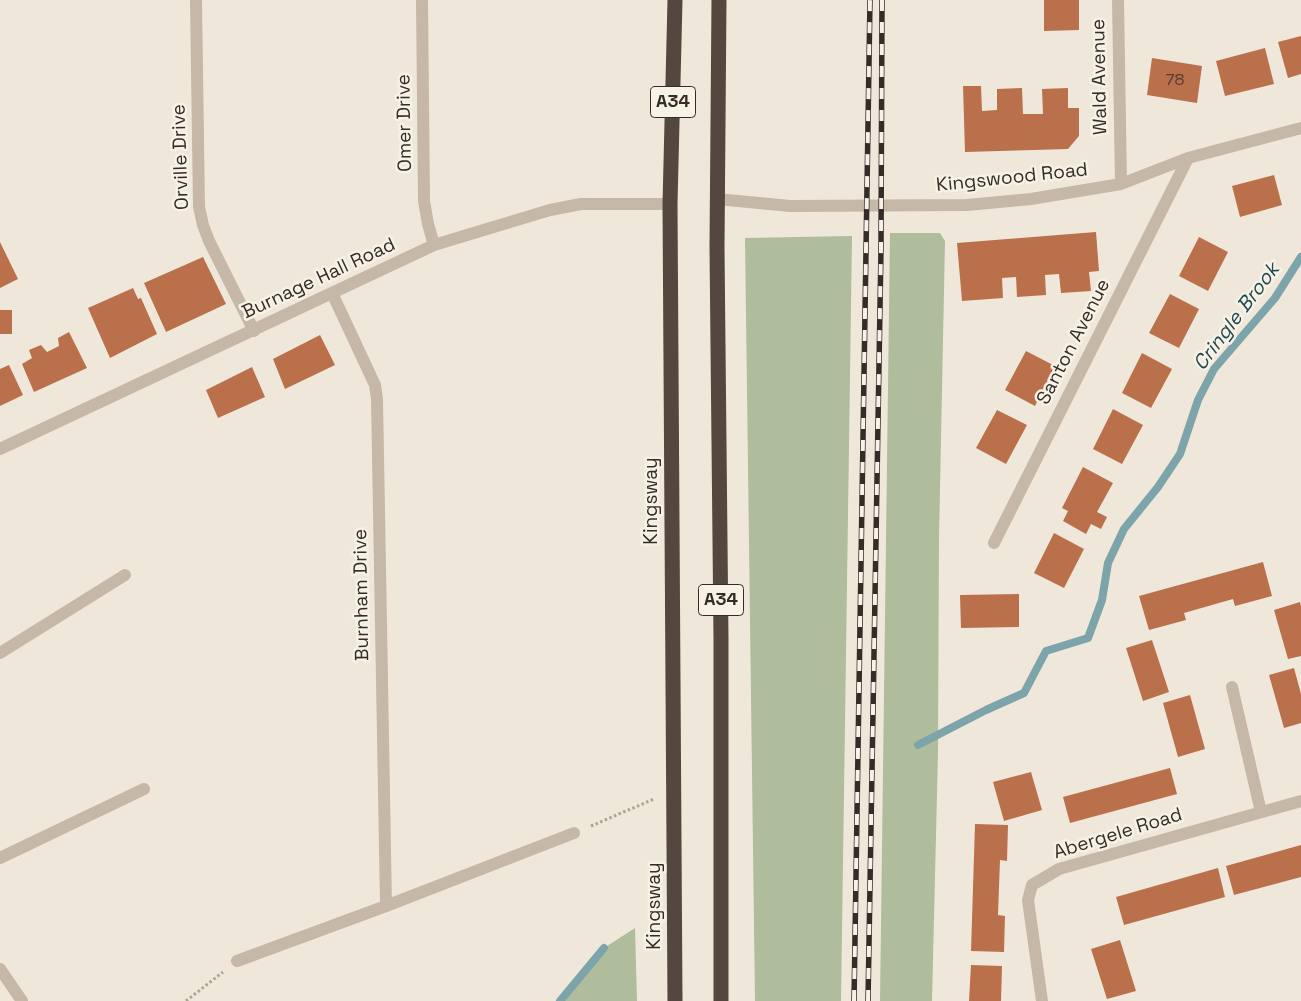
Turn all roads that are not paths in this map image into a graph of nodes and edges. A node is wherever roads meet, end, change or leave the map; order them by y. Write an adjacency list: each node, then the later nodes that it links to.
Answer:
1 (196, 0): 13 (street, Orville Drive)
2 (422, 0): 11 (street, Omer Drive)
3 (676, 0): 10 (highway, Kingsway / A34)
4 (719, 0): 9 (highway, A34)
5 (1118, 0): 8 (street, Wald Avenue)
6 (1301, 128): 7 (street, Kingswood Road)
7 (1188, 158): 8 (street, Kingswood Road); 15 (street, Santon Avenue)
8 (1121, 184): 9 (street, Kingswood Road)
9 (717, 199): 29 (highway, A34)
10 (670, 204): 11 (street, Burnage Hall Road); 28 (highway, Kingsway / A34)
11 (434, 245): 12 (street, Burnage Hall Road)
12 (332, 293): 13 (street, Burnage Hall Road); 24 (street, Burnham Drive)
13 (254, 330): 14 (street, Burnage Hall Road)
14 (0, 449)
15 (994, 543)
16 (125, 575): 17 (street)
17 (0, 653)
18 (1232, 688): 21 (street)
19 (144, 789): 23 (street)
20 (1301, 801): 21 (street, Abergele Road)
21 (1261, 812): 30 (street, Abergele Road)
22 (574, 833): 24 (street)
23 (0, 858)
24 (386, 906): 25 (street)
25 (237, 961)
26 (0, 969): 27 (street)
27 (22, 1001)
28 (675, 1001)
29 (721, 1001)
30 (1042, 1001)

